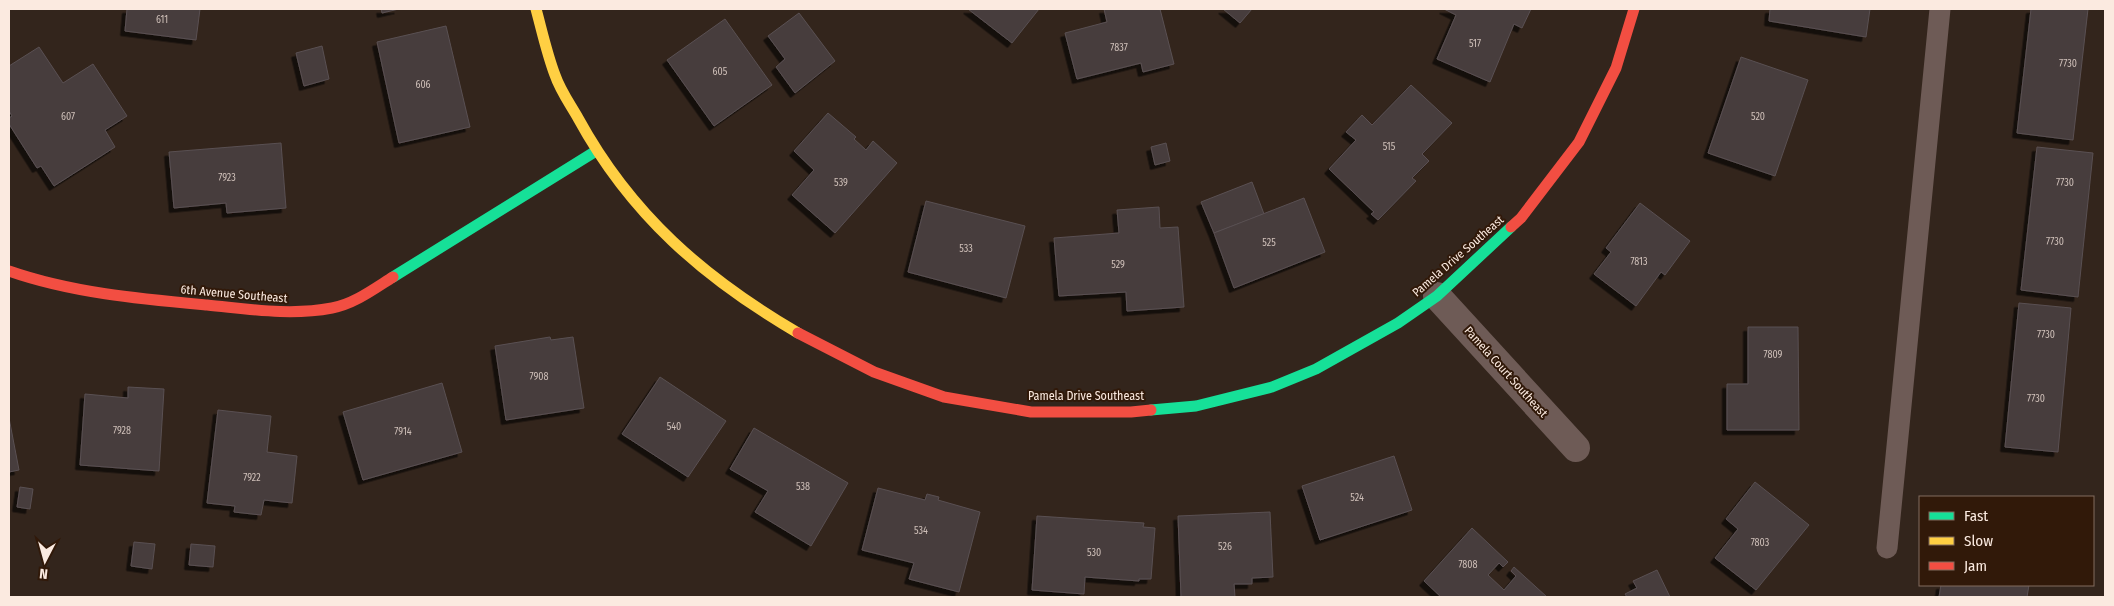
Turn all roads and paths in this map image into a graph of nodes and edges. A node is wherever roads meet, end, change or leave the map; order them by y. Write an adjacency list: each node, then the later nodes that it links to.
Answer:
1 (536, 9): 4 (street, Pamela Drive Southeast)
2 (1634, 9): 6 (street, Pamela Drive Southeast)
3 (1940, 9): 8 (lane)
4 (596, 151): 5 (street, 6th Avenue Southeast); 6 (street, Pamela Drive Southeast)
5 (9, 271)
6 (1437, 296): 7 (street, Pamela Court Southeast)
7 (1576, 448)
8 (1886, 548)

